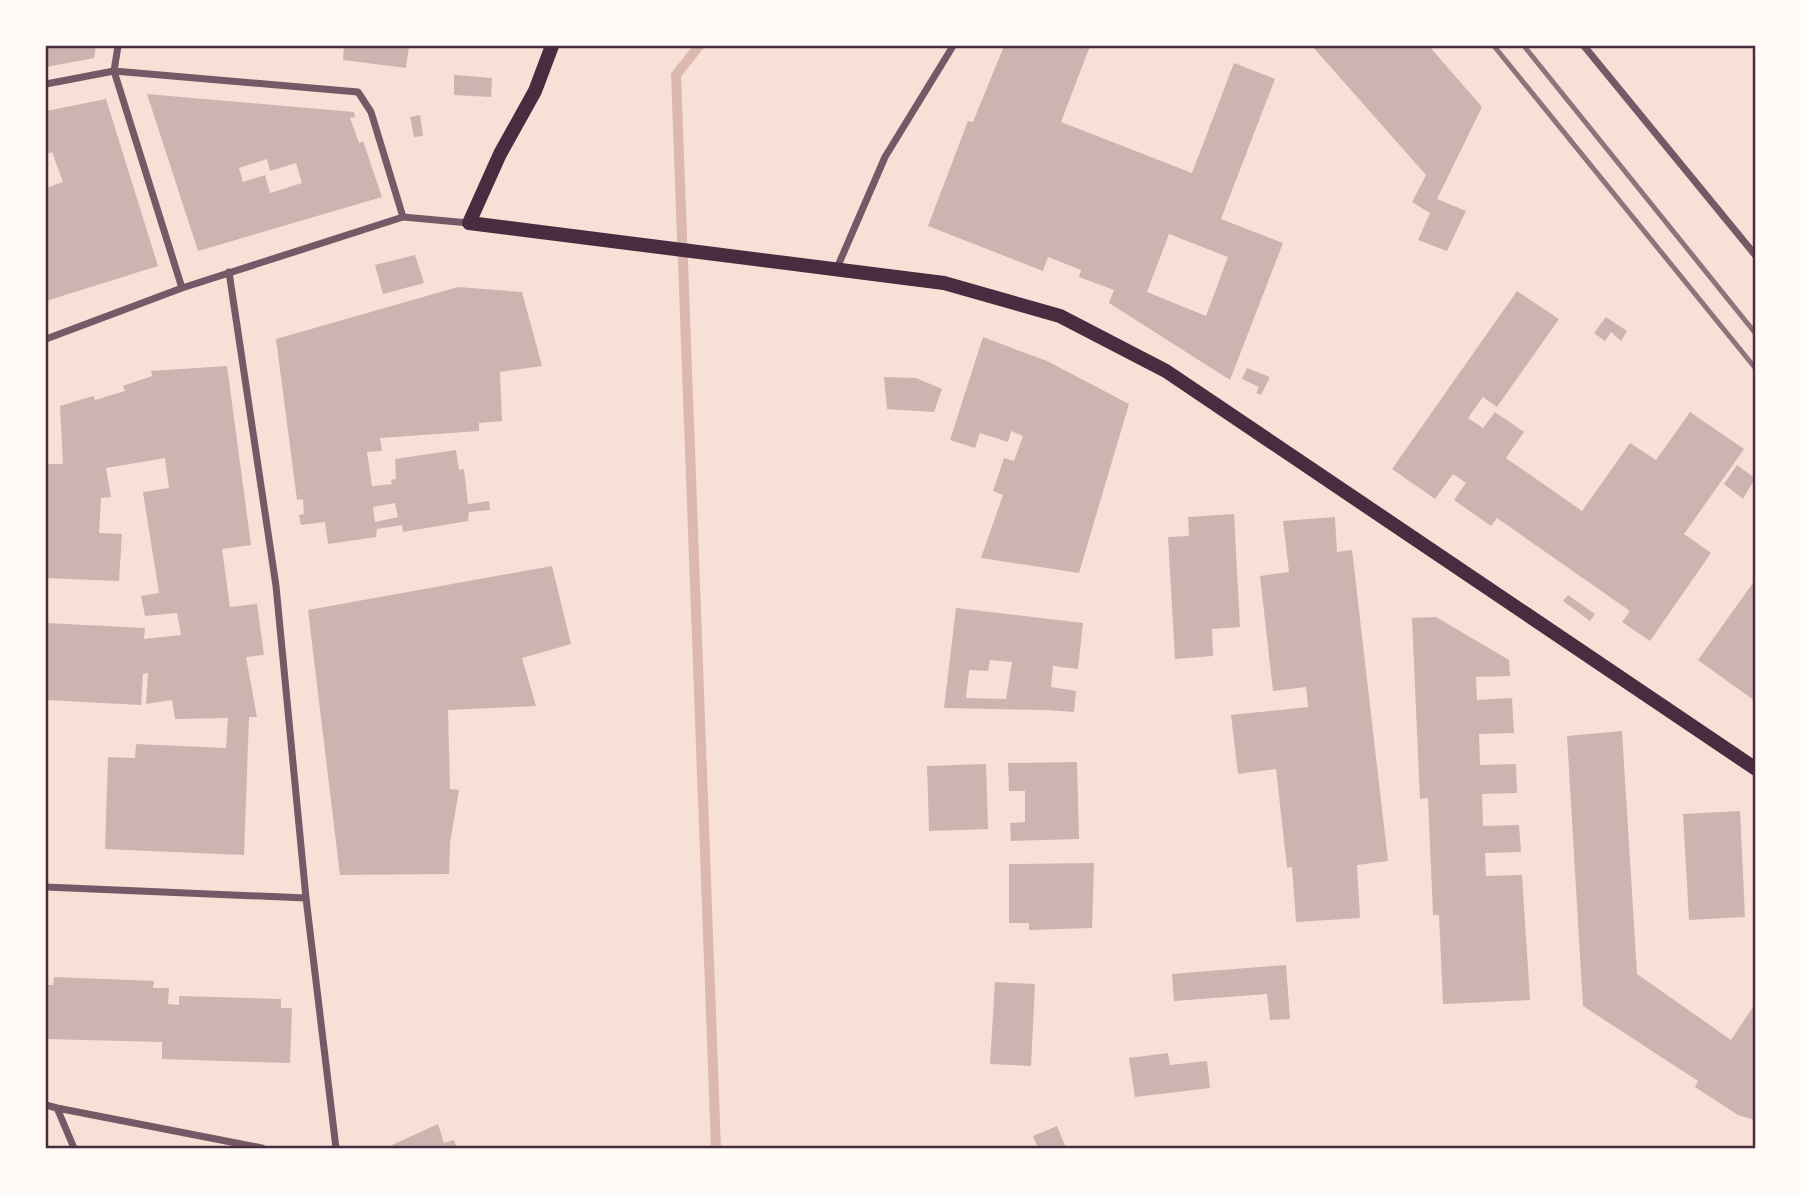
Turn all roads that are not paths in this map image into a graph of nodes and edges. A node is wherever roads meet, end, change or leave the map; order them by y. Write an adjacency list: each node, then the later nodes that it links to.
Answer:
1 (118, 46): 5 (street)
2 (552, 46): 8 (main road)
3 (953, 46): 10 (street)
4 (1584, 46): 9 (street)
5 (114, 71): 6 (street); 7 (street); 12 (street)
6 (46, 83)
7 (403, 217): 8 (street); 11 (street)
8 (469, 223): 10 (main road)
9 (1755, 256)
10 (837, 268): 14 (main road)
11 (229, 272): 12 (street); 16 (street)
12 (182, 288): 13 (street)
13 (46, 339)
14 (1755, 769)
15 (46, 887): 16 (street)
16 (306, 898): 21 (street)
17 (46, 1105): 18 (street)
18 (57, 1108): 19 (street); 20 (street)
19 (74, 1149)
20 (262, 1149)
21 (335, 1149)

